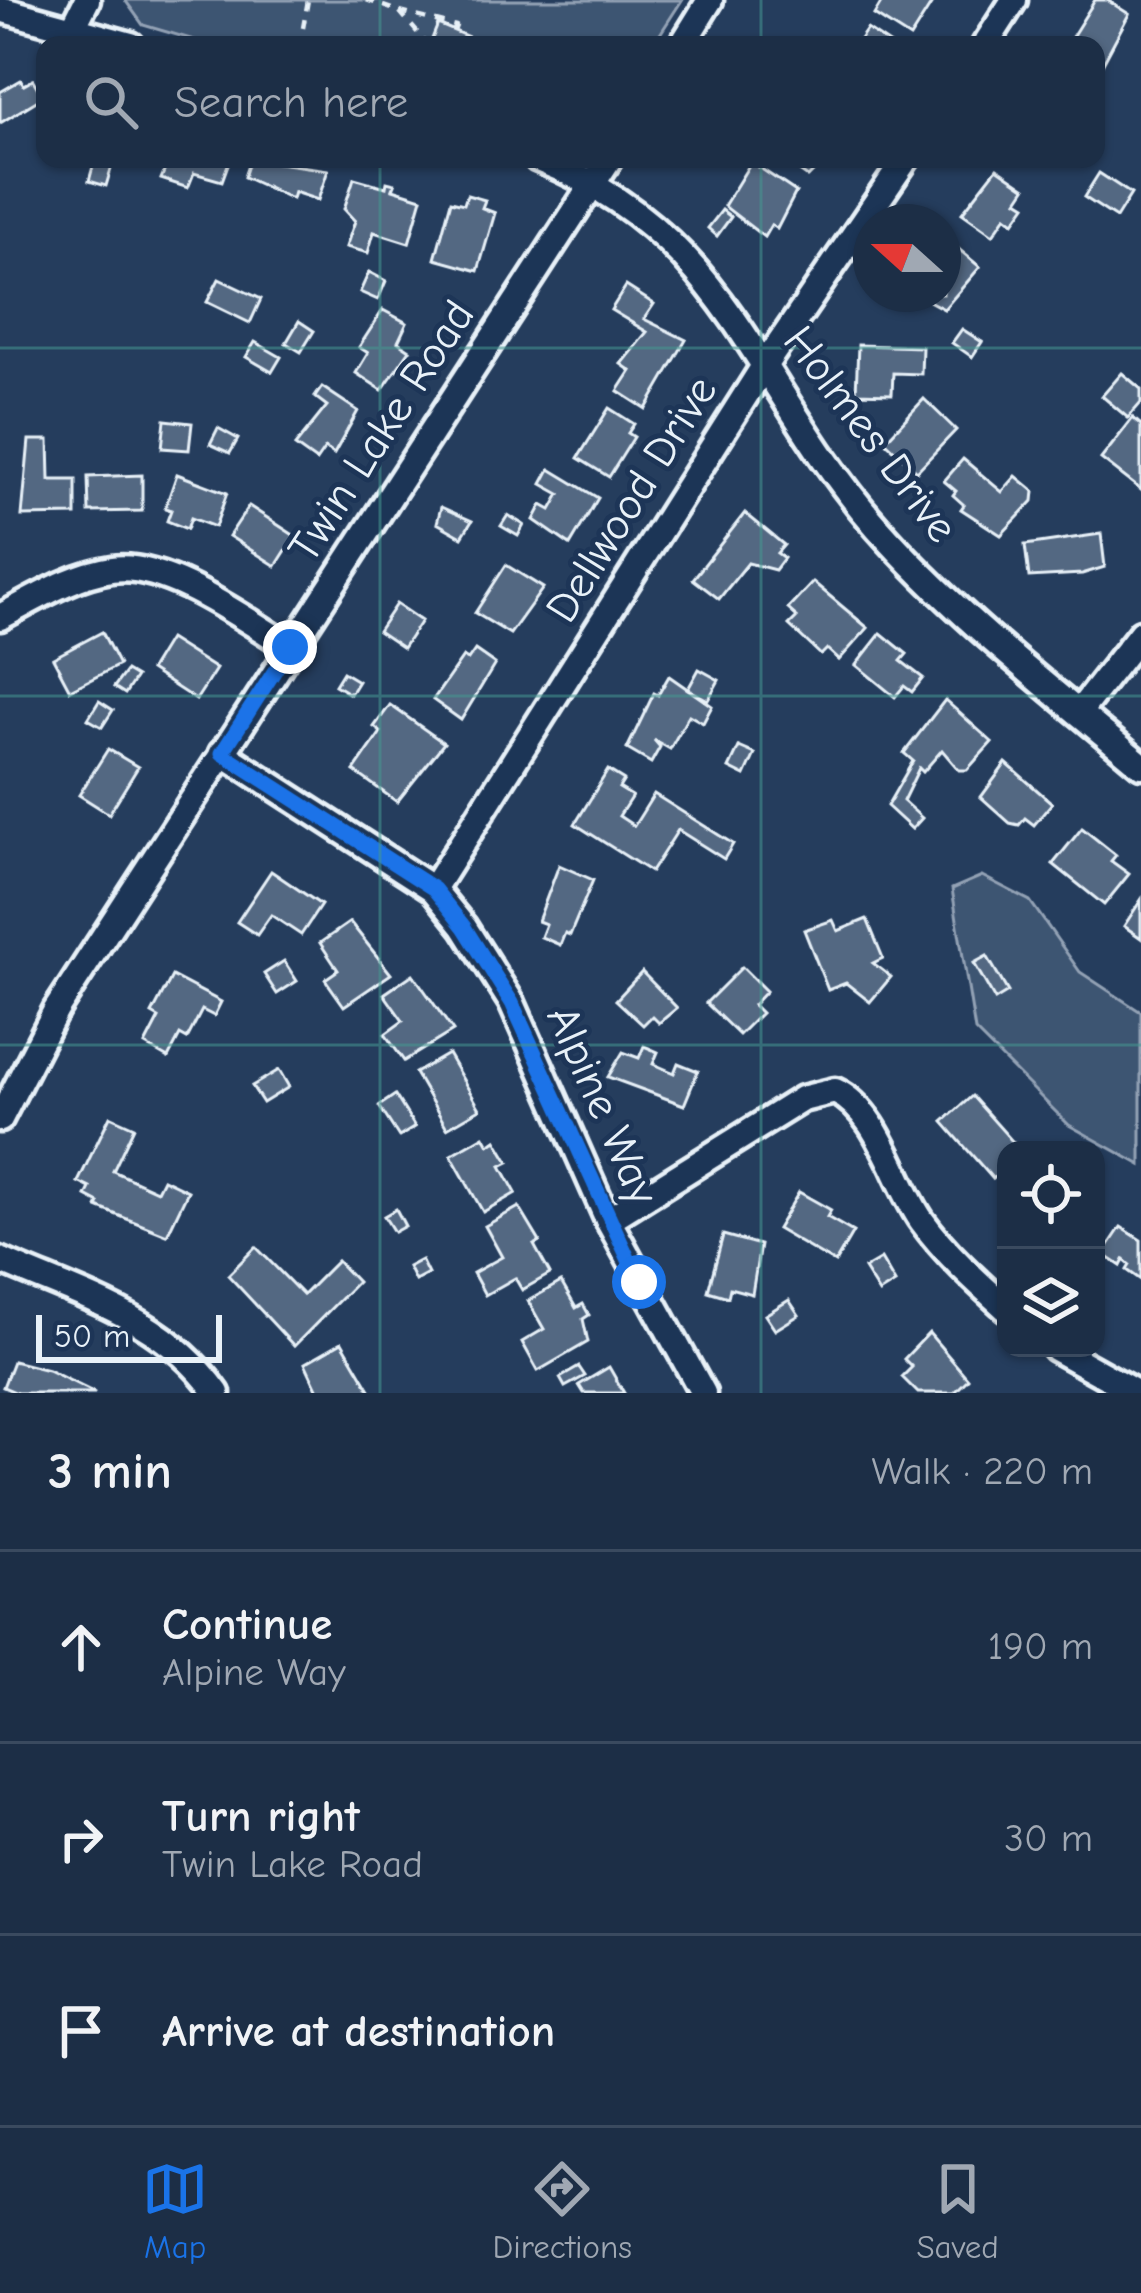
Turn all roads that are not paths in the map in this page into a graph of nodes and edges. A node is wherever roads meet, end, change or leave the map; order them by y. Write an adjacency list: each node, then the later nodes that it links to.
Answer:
1 (87, 0): 5 (street)
2 (710, 0): 7 (street)
3 (1014, 0): 8 (street)
4 (0, 9): 5 (street)
5 (73, 28): 6 (street)
6 (100, 36)
7 (688, 36)
8 (991, 36)
9 (560, 168): 12 (street, Holmes Drive)
10 (604, 168): 12 (street, Twin Lake Road)
11 (900, 168): 13 (street, Dellwood Drive)
12 (595, 182): 13 (street, Holmes Drive); 16 (street, Twin Lake Road)
13 (764, 366): 17 (street, Holmes Drive); 20 (street, Dellwood Drive)
14 (0, 617): 16 (street)
15 (1141, 633): 17 (street)
16 (290, 647): 18 (street, Twin Lake Road)
17 (1078, 712): 19 (street, Holmes Drive)
18 (222, 753): 20 (street, Alpine Way); 21 (street, Twin Lake Road)
19 (1141, 765)
20 (434, 889): 22 (street, Alpine Way)
21 (0, 1119)
22 (608, 1220): 24 (street); 27 (street, Alpine Way)
23 (0, 1260): 26 (street)
24 (997, 1299)
25 (1071, 1357): 28 (street)
26 (217, 1393)
27 (703, 1393)
28 (1136, 1393)

